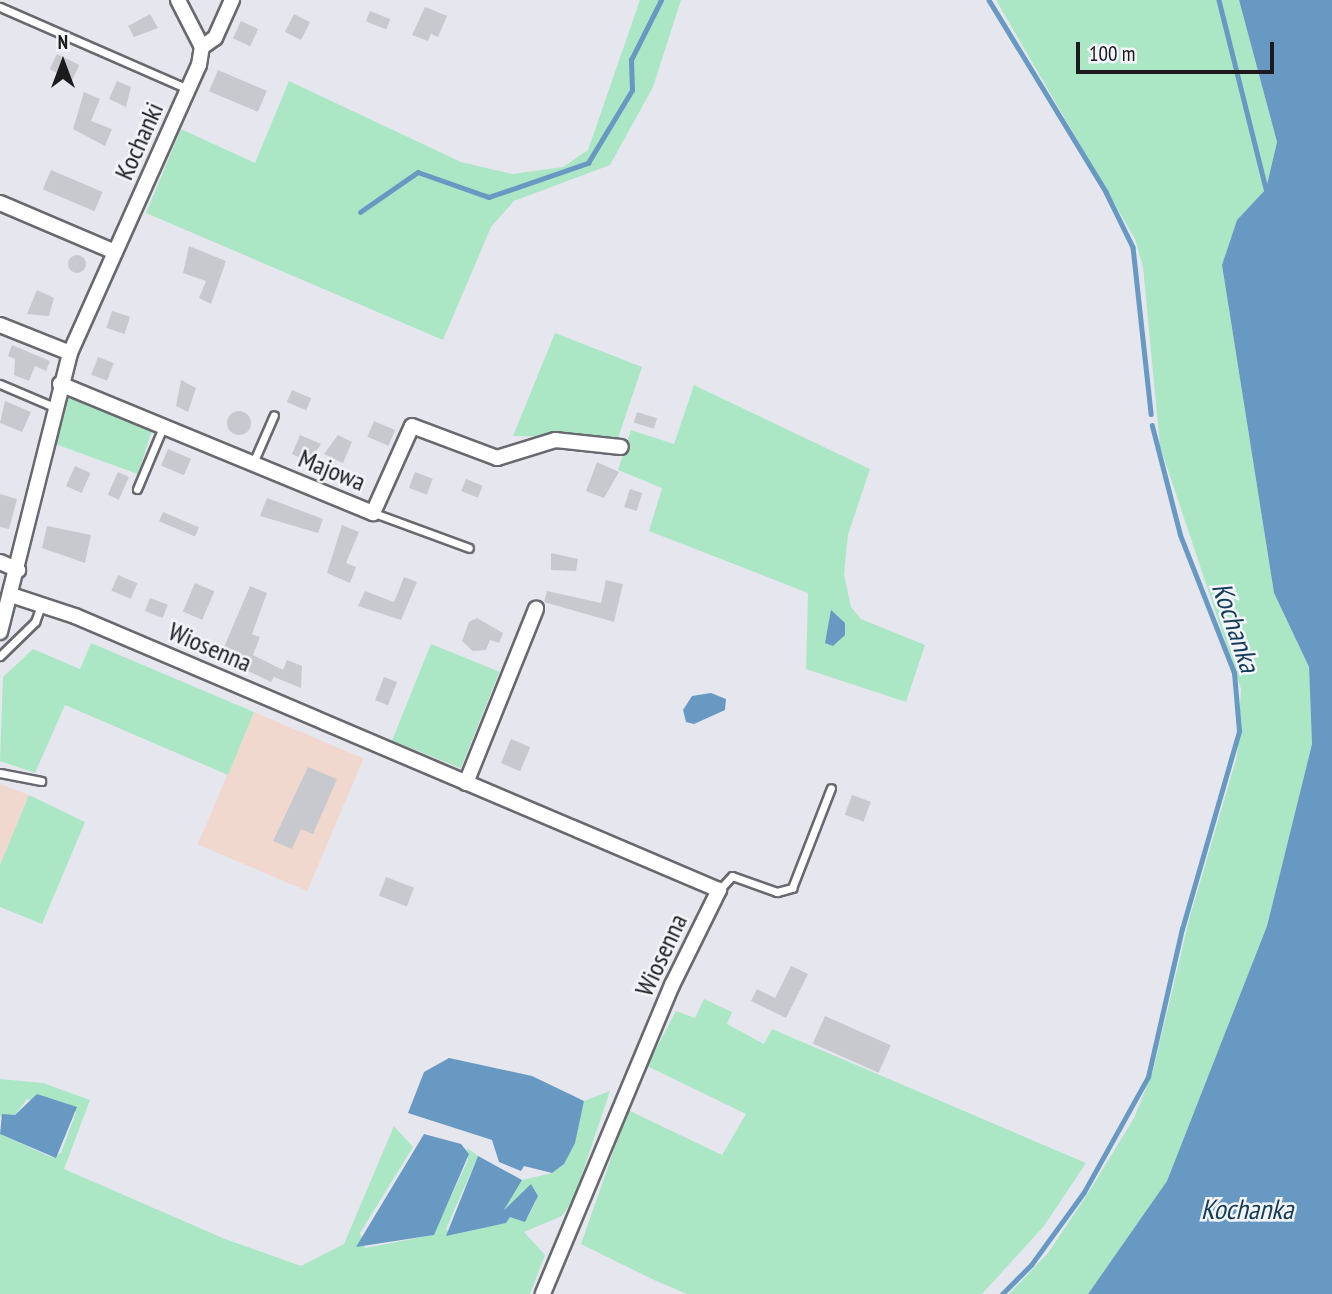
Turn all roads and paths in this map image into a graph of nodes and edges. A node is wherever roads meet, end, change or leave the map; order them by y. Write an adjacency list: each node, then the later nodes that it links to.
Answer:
1 (178, 0): 4 (street)
2 (232, 0): 4 (street, Kochanki)
3 (0, 7): 5 (lane)
4 (202, 47): 5 (street, Kochanki)
5 (189, 89): 7 (street, Kochanki)
6 (0, 202): 7 (street)
7 (116, 252): 9 (street, Kochanki)
8 (0, 325): 9 (street)
9 (70, 353): 11 (street, Kochanki)
10 (0, 384): 12 (lane)
11 (60, 384): 12 (street, Kochanki); 14 (street, Majowa)
12 (54, 407): 21 (street, Kochanki)
13 (274, 415): 16 (lane)
14 (163, 426): 16 (street, Majowa); 17 (lane)
15 (621, 447): 18 (street, Majowa)
16 (253, 463): 18 (street, Majowa)
17 (137, 489)
18 (373, 513): 19 (lane)
19 (469, 548)
20 (0, 562): 21 (street)
21 (18, 570): 22 (street, Kochanki)
22 (11, 595): 23 (street, Wiosenna); 25 (street, Kochanki)
23 (42, 603): 26 (lane); 29 (street, Wiosenna)
24 (536, 609): 29 (street)
25 (0, 632)
26 (0, 656)
27 (0, 773): 28 (lane)
28 (41, 781)
29 (466, 783): 31 (street, Wiosenna)
30 (831, 788): 31 (lane)
31 (719, 890): 32 (street, Wiosenna)
32 (543, 1294)

